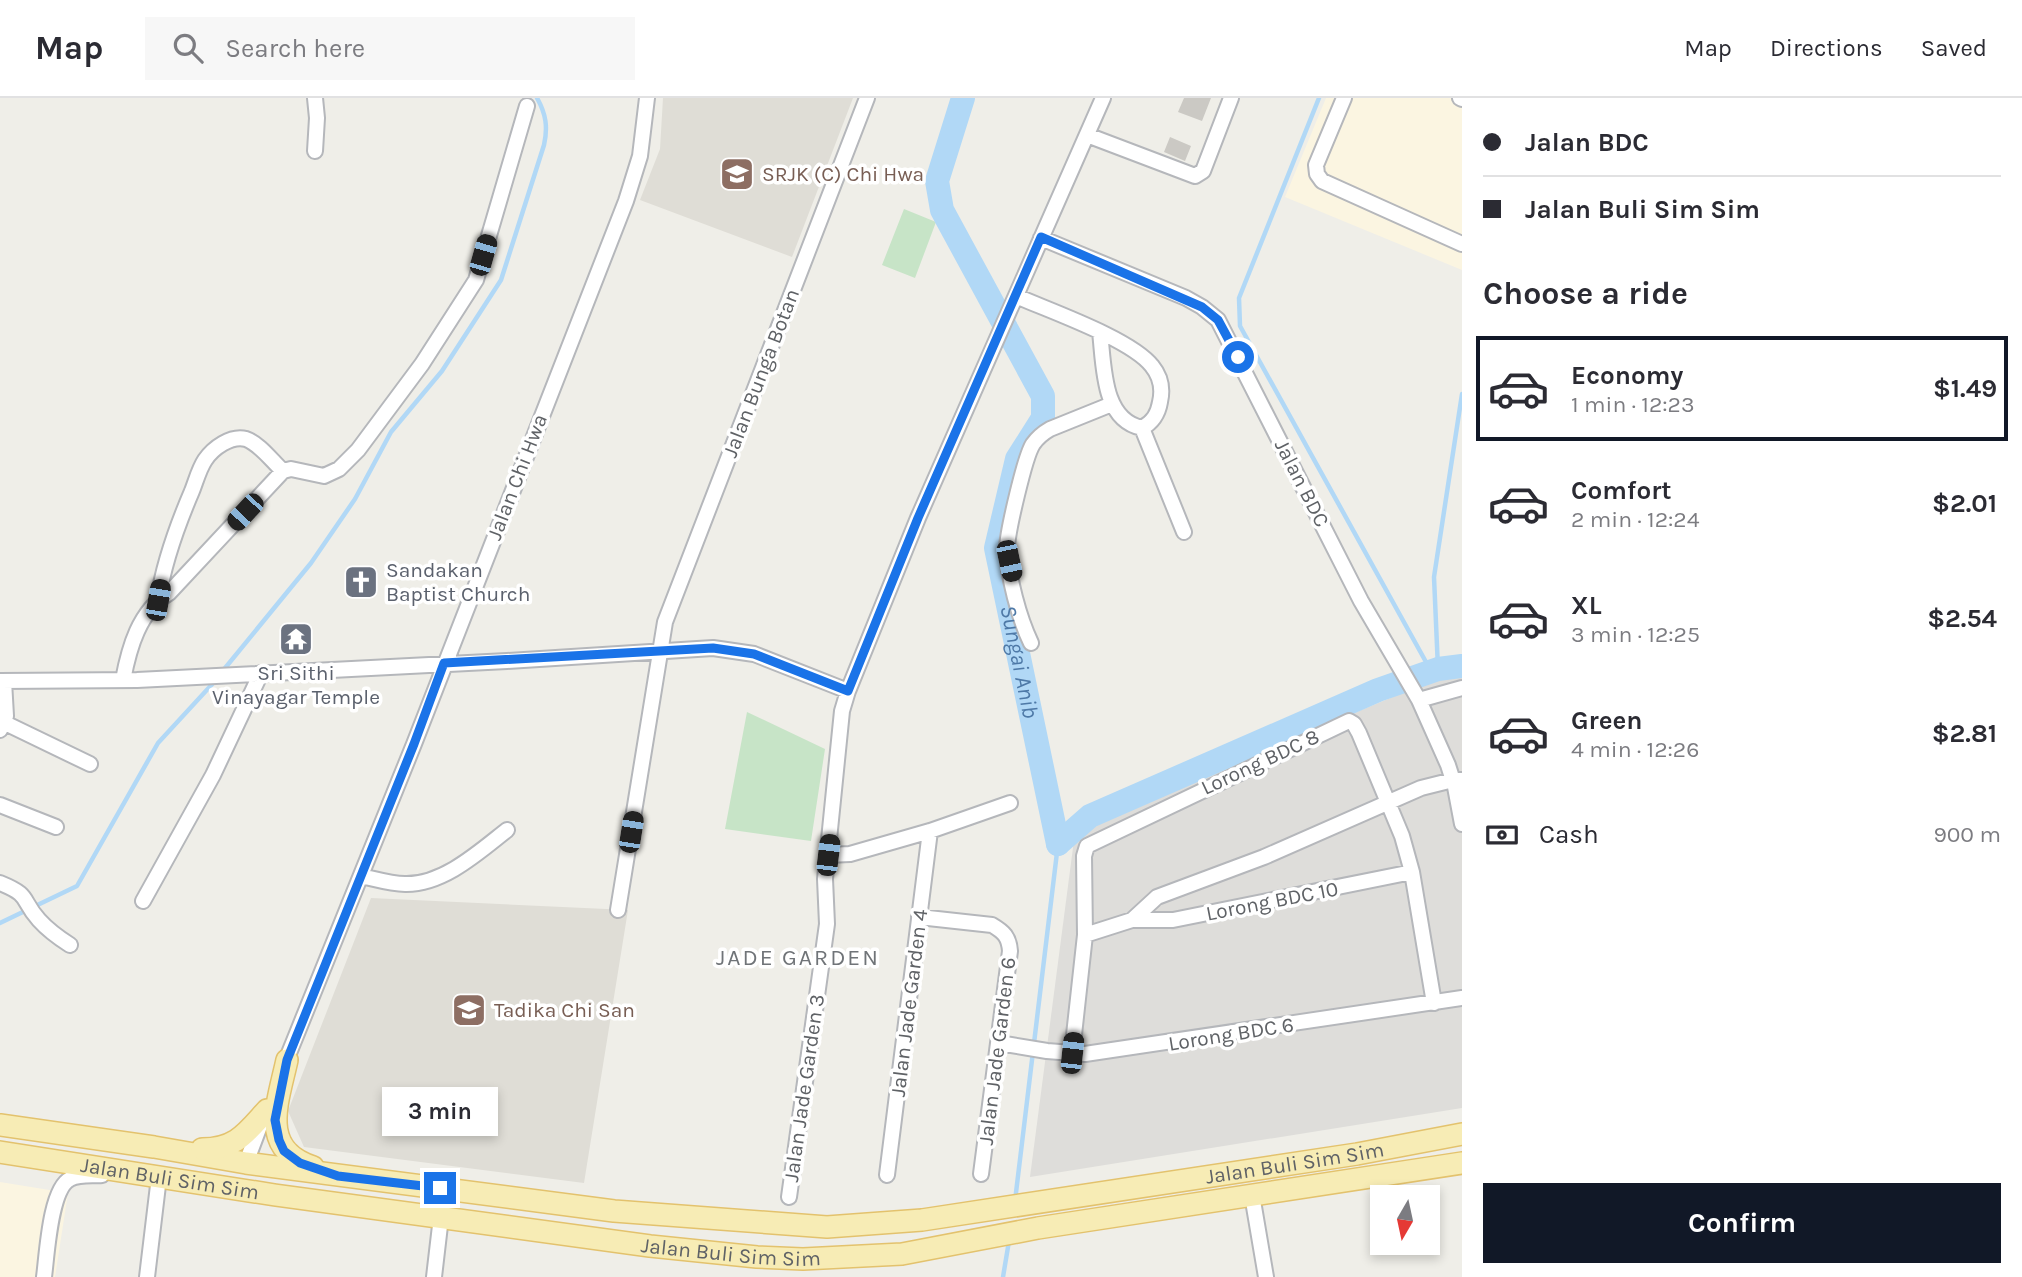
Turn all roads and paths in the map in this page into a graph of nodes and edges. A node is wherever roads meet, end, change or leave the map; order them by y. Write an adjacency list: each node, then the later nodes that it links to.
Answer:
1 (315, 98): 9 (street)
2 (647, 98): 21 (street, Jalan Chi Hwa)
3 (867, 98): 20 (street, Jalan Bunga Botan)
4 (1103, 98): 8 (street, Jalan Jade Garden 3)
5 (1231, 98): 8 (street)
6 (1344, 98): 11 (street)
7 (527, 106): 16 (street)
8 (1087, 135): 10 (street, Jalan Jade Garden 3)
9 (315, 151)
10 (1041, 237): 12 (street, Jalan Jade Garden 3); 27 (street, Jalan BDC)
11 (1462, 244)
12 (1013, 302): 13 (street); 26 (street, Jalan Jade Garden 3)
13 (1100, 332): 14 (street); 15 (street)
14 (1112, 404): 15 (street); 19 (street)
15 (1142, 428): 17 (street)
16 (283, 471): 18 (street); 18 (street)
17 (1184, 532)
18 (158, 600): 23 (street)
19 (1031, 643)
20 (660, 649): 21 (street); 26 (street); 43 (street, Jalan Bunga Botan)
21 (444, 663): 22 (street); 40 (street, Jalan Chi Hwa)
22 (261, 673): 23 (street); 42 (street)
23 (123, 680): 24 (street)
24 (2, 681): 28 (street)
25 (1462, 688): 27 (street)
26 (848, 691): 38 (street, Jalan Jade Garden 3)
27 (1415, 694): 30 (street, Jalan BDC)
28 (3, 726): 29 (street)
29 (90, 764)
30 (1457, 780): 32 (street); 34 (street, Jalan BDC)
31 (1010, 803): 37 (street)
32 (1388, 804): 39 (street); 45 (street); 46 (street, Lorong BDC 8)
33 (0, 805): 35 (street)
34 (1462, 824)
35 (56, 827)
36 (507, 830): 40 (street)
37 (930, 831): 38 (street); 44 (street, Jalan Jade Garden 4)
38 (828, 855): 69 (street, Jalan Jade Garden 3)
39 (1412, 872): 45 (street, Lorong BDC 10); 49 (street)
40 (361, 876): 52 (street, Jalan Chi Hwa)
41 (0, 883): 47 (street)
42 (143, 901)
43 (618, 910)
44 (919, 917): 50 (street, Jalan Jade Garden 6); 64 (street, Jalan Jade Garden 4)
45 (1132, 920): 46 (street)
46 (1085, 935): 51 (street)
47 (70, 945)
48 (1462, 998): 49 (street, Lorong BDC 6)
49 (1434, 1003): 51 (street, Lorong BDC 6)
50 (999, 1043): 51 (street, Lorong BDC 6); 63 (street, Jalan Jade Garden 6)
51 (1072, 1053)
52 (287, 1060): 53 (street, Jalan Chi Hwa); 65 (main road)
53 (267, 1110): 57 (main road); 60 (street, Jalan Chi Hwa)
54 (0, 1125): 57 (main road, Jalan Buli Sim Sim)
55 (1462, 1126): 58 (main road)
56 (1462, 1134): 58 (main road, Jalan Buli Sim Sim)
57 (154, 1147): 60 (main road, Jalan Buli Sim Sim)
58 (1391, 1147): 68 (main road, Jalan Buli Sim Sim)
59 (0, 1152): 62 (main road, Jalan Buli Sim Sim)
60 (246, 1163): 65 (main road, Jalan Buli Sim Sim); 70 (main road)
61 (1462, 1163): 67 (main road, Jalan Buli Sim Sim)
62 (132, 1172): 66 (main road, Jalan Buli Sim Sim); 73 (street)
63 (981, 1174)
64 (887, 1175)
65 (338, 1176): 68 (main road, Jalan Buli Sim Sim)
66 (159, 1177): 70 (main road, Jalan Buli Sim Sim); 74 (street)
67 (1252, 1195): 72 (main road, Jalan Buli Sim Sim); 76 (street)
68 (517, 1197): 72 (main road)
69 (789, 1197)
70 (329, 1202): 71 (main road, Jalan Buli Sim Sim)
71 (441, 1217): 72 (main road, Jalan Buli Sim Sim); 75 (street)
72 (614, 1240)
73 (44, 1277)
74 (147, 1277)
75 (434, 1277)
76 (1266, 1277)

